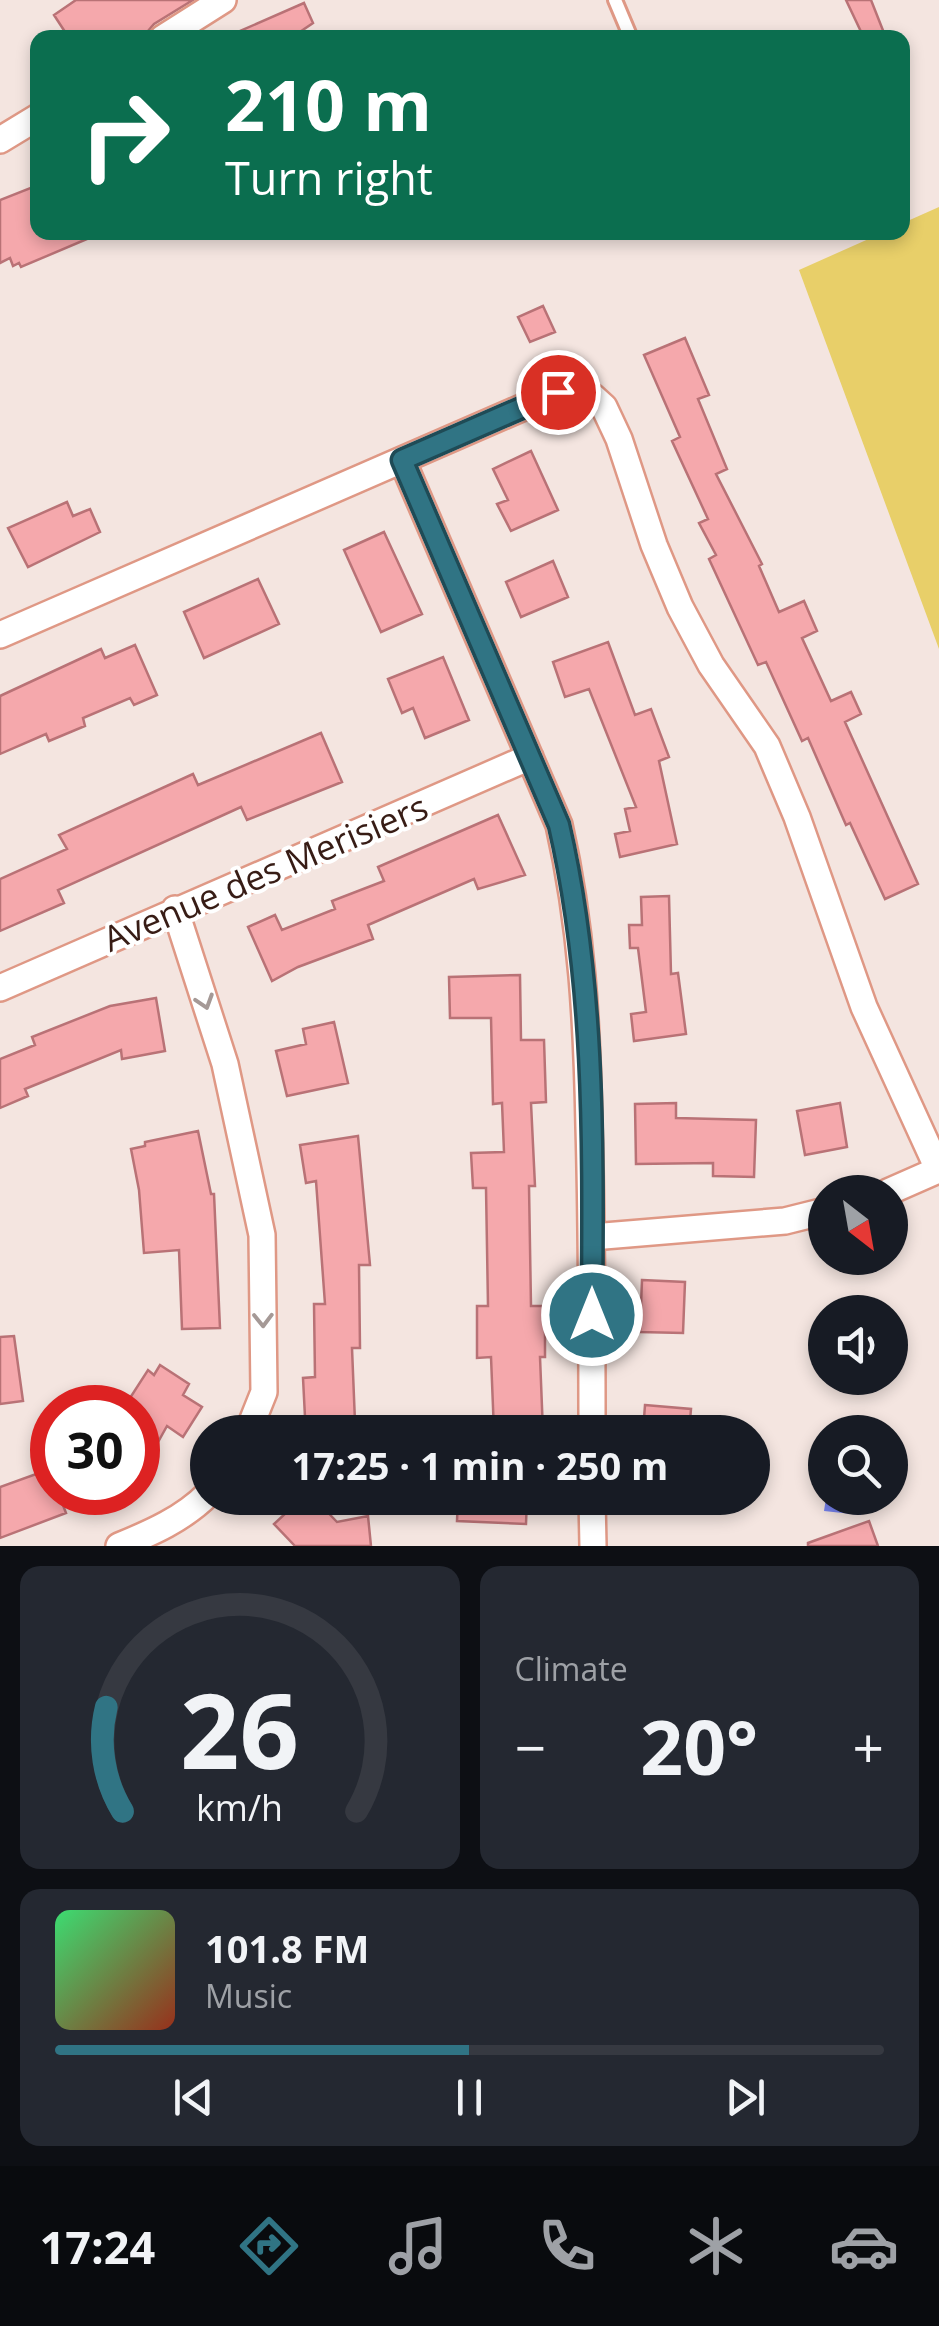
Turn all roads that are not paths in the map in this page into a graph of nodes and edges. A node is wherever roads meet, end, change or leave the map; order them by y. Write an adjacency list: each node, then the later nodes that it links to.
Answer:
1 (223, 0): 3 (street)
2 (615, 0): 4 (lane)
3 (176, 30)
4 (628, 30)
5 (30, 122): 6 (street)
6 (0, 140)
7 (402, 460): 8 (street); 9 (street); 12 (street)
8 (0, 636)
9 (530, 757): 10 (street, Avenue des Merisiers); 15 (street)
10 (175, 909): 11 (street, Avenue des Merisiers); 16 (street, one-way to 16)
11 (0, 988)
12 (939, 1171): 13 (street)
13 (908, 1184)
14 (808, 1215): 15 (street)
15 (592, 1237): 17 (street)
16 (255, 1415)
17 (592, 1415)
18 (190, 1508): 20 (street)
19 (592, 1515): 21 (street)
20 (118, 1546)
21 (593, 1546)

